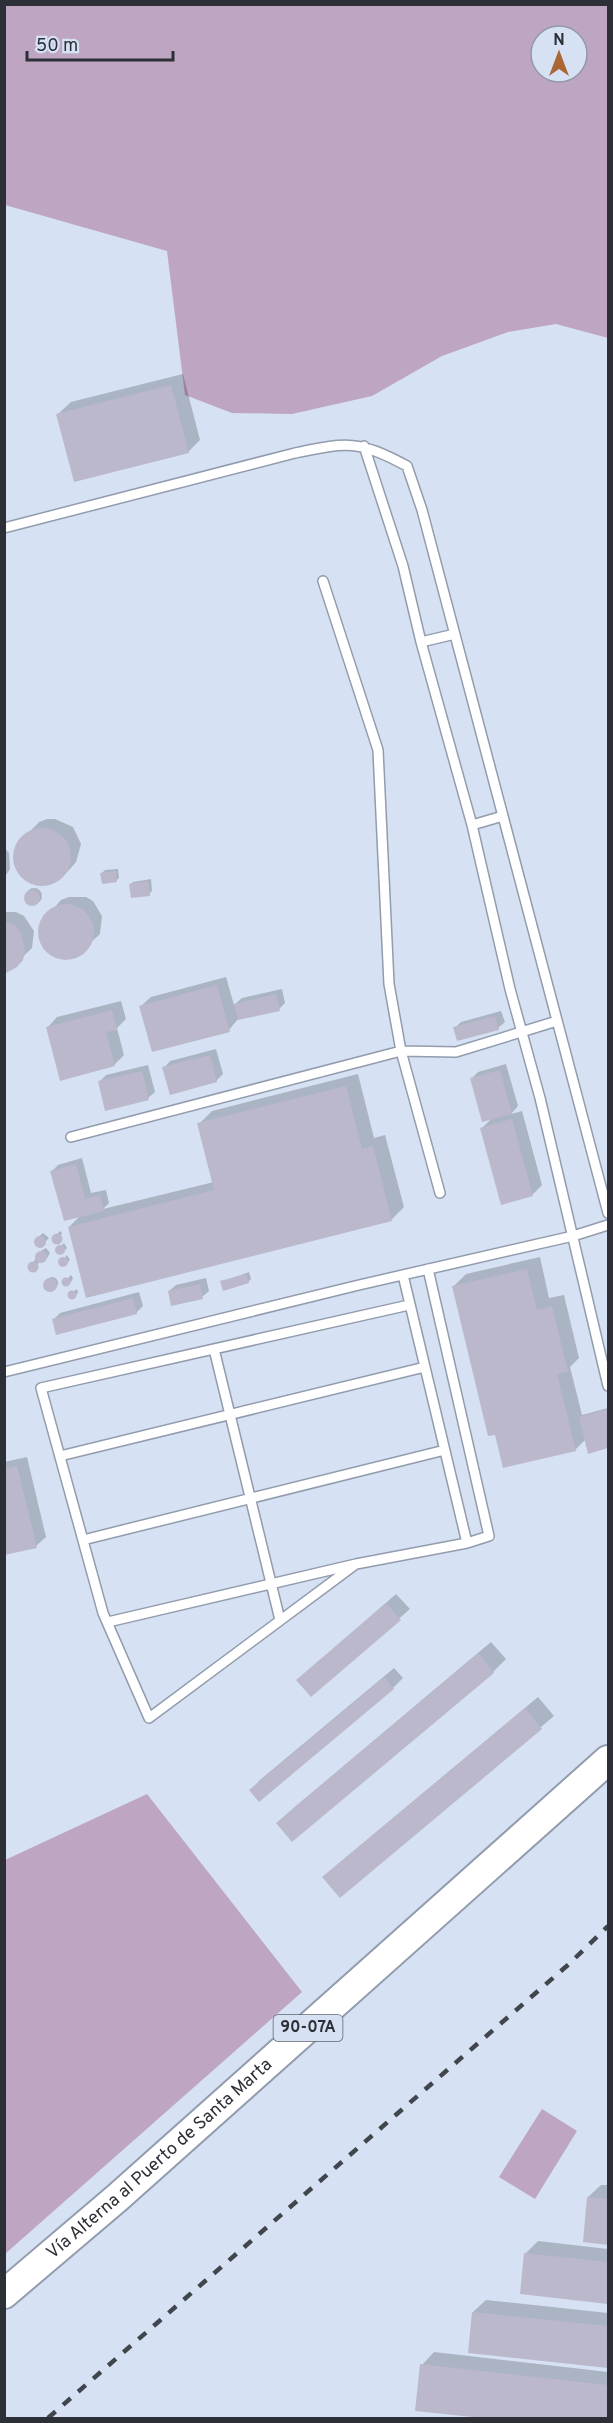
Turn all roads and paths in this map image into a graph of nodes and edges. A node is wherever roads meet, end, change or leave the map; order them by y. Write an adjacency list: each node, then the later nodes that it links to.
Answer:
1 (364, 446): 2 (lane); 4 (lane); 5 (lane)
2 (4, 528)
3 (323, 581): 10 (lane)
4 (455, 634): 5 (lane); 6 (lane)
5 (421, 642): 7 (lane)
6 (503, 816): 7 (lane); 8 (lane)
7 (472, 825): 9 (lane)
8 (557, 1021): 9 (lane); 13 (lane)
9 (522, 1033): 10 (lane); 15 (lane)
10 (401, 1051): 11 (lane); 12 (lane)
11 (71, 1137)
12 (440, 1193)
13 (609, 1213)
14 (609, 1225): 15 (lane)
15 (573, 1236): 16 (lane); 22 (lane)
16 (428, 1269): 17 (lane); 28 (lane)
17 (403, 1275): 18 (lane); 21 (lane)
18 (409, 1305): 19 (lane); 20 (lane)
19 (214, 1349): 23 (lane); 25 (lane)
20 (425, 1367): 23 (lane); 24 (lane)
21 (4, 1372)
22 (609, 1386)
23 (231, 1414): 25 (lane); 26 (lane)
24 (445, 1450): 26 (lane); 28 (lane)
25 (60, 1456): 27 (lane)
26 (252, 1498): 27 (lane); 30 (lane)
27 (83, 1540): 32 (lane)
28 (467, 1543): 29 (lane)
29 (356, 1564): 30 (lane); 31 (lane)
30 (271, 1584): 31 (lane); 32 (lane)
31 (280, 1620): 32 (lane)
32 (108, 1623)
33 (609, 1760): 34 (main road, Vía Alterna al Puerto de Santa Marta / 90-07A)
34 (4, 2294)

